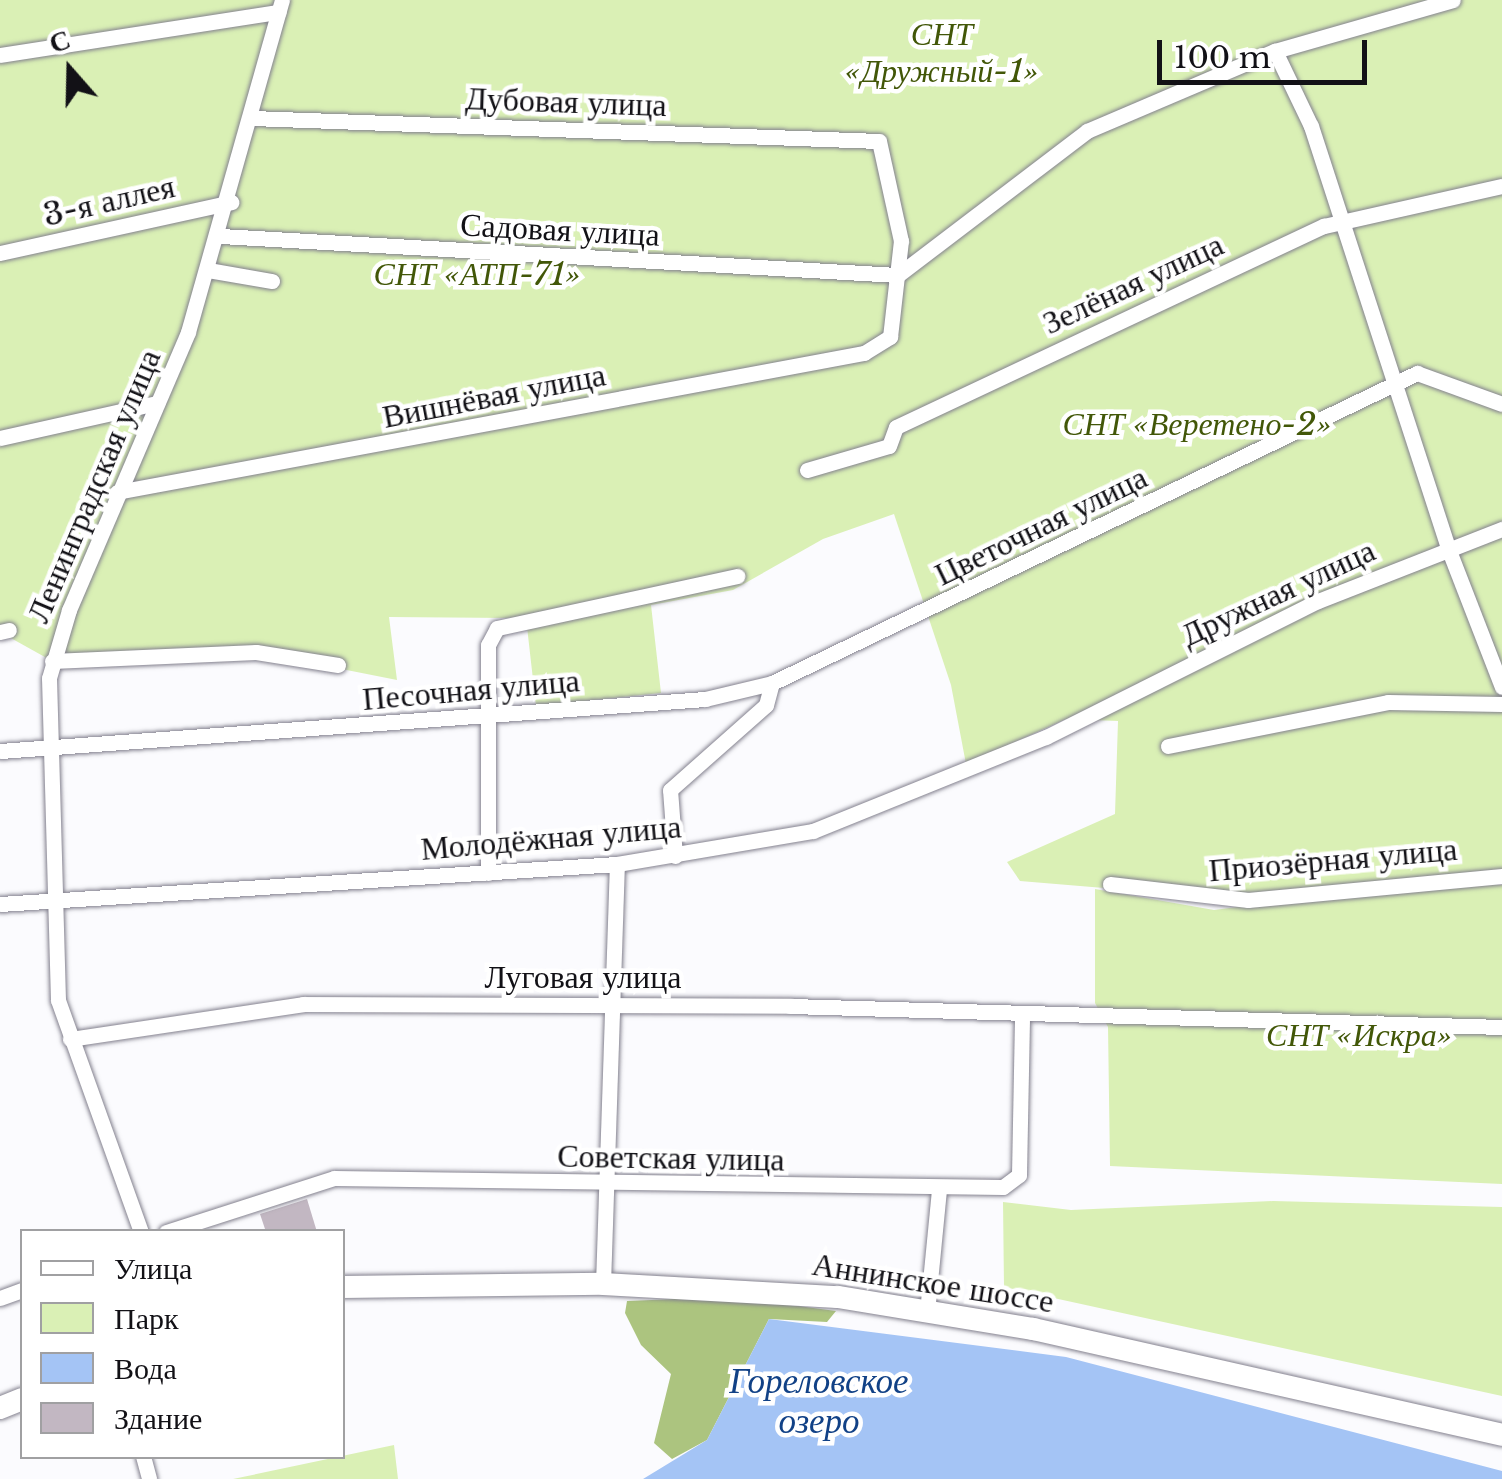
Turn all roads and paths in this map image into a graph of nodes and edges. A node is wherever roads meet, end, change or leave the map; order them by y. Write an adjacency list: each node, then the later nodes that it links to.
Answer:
1 (1453, 0): 3 (street)
2 (280, 6): 4 (street); 5 (street, Ленинградская улица)
3 (1276, 52): 8 (street); 12 (street)
4 (0, 55)
5 (252, 118): 7 (street, Ленинградская улица); 12 (street, Дубовая улица)
6 (1502, 186): 8 (street, Зелёная улица)
7 (230, 202): 9 (street, Ленинградская улица); 10 (street, 3-я аллея)
8 (1343, 222): 14 (street); 18 (street, Зелёная улица)
9 (220, 236): 11 (street, Ленинградская улица); 12 (street, Садовая улица)
10 (0, 253)
11 (208, 270): 13 (street); 15 (street, Ленинградская улица)
12 (898, 274): 19 (street, Вишнёвая улица)
13 (272, 282)
14 (1396, 383): 16 (street, Цветочная улица); 21 (street); 23 (street, Цветочная улица)
15 (157, 403): 17 (street); 19 (street, Ленинградская улица)
16 (1502, 404)
17 (0, 438)
18 (807, 470)
19 (117, 492): 24 (street, Ленинградская улица)
20 (1502, 529): 21 (street, Дружная улица)
21 (1448, 548): 27 (street); 29 (street, Дружная улица)
22 (737, 576): 30 (street)
23 (929, 611): 26 (street, Песочная улица)
24 (52, 660): 25 (street); 32 (street, Ленинградская улица)
25 (338, 666)
26 (772, 683): 30 (street, Песочная улица); 34 (street)
27 (1502, 687)
28 (1502, 704): 31 (street)
29 (1082, 718): 34 (street, Молодёжная улица)
30 (486, 720): 32 (street, Песочная улица); 36 (street)
31 (1168, 746)
32 (51, 748): 33 (street, Песочная улица); 39 (street, Ленинградская улица)
33 (0, 751)
34 (675, 856): 35 (street, Молодёжная улица)
35 (617, 864): 36 (street, Молодёжная улица); 41 (street)
36 (488, 873): 39 (street, Молодёжная улица)
37 (1502, 876): 38 (street, Приозёрная улица)
38 (1110, 884)
39 (56, 901): 40 (street, Молодёжная улица); 44 (street, Ленинградская улица)
40 (0, 904)
41 (612, 1004): 42 (street, Луговая улица); 44 (street, Луговая улица); 45 (street)
42 (1022, 1014): 43 (street, Луговая улица); 46 (street, Советская улица)
43 (1502, 1027)
44 (70, 1039): 47 (street, Ленинградская улица)
45 (606, 1184): 46 (street, Советская улица); 48 (street, Советская улица); 49 (street)
46 (938, 1190): 51 (street)
47 (139, 1229)
48 (175, 1229)
49 (603, 1284): 50 (main road, Аннинское шоссе); 51 (main road, Аннинское шоссе)
50 (345, 1287)
51 (927, 1312): 52 (main road, Аннинское шоссе)
52 (1502, 1435)

